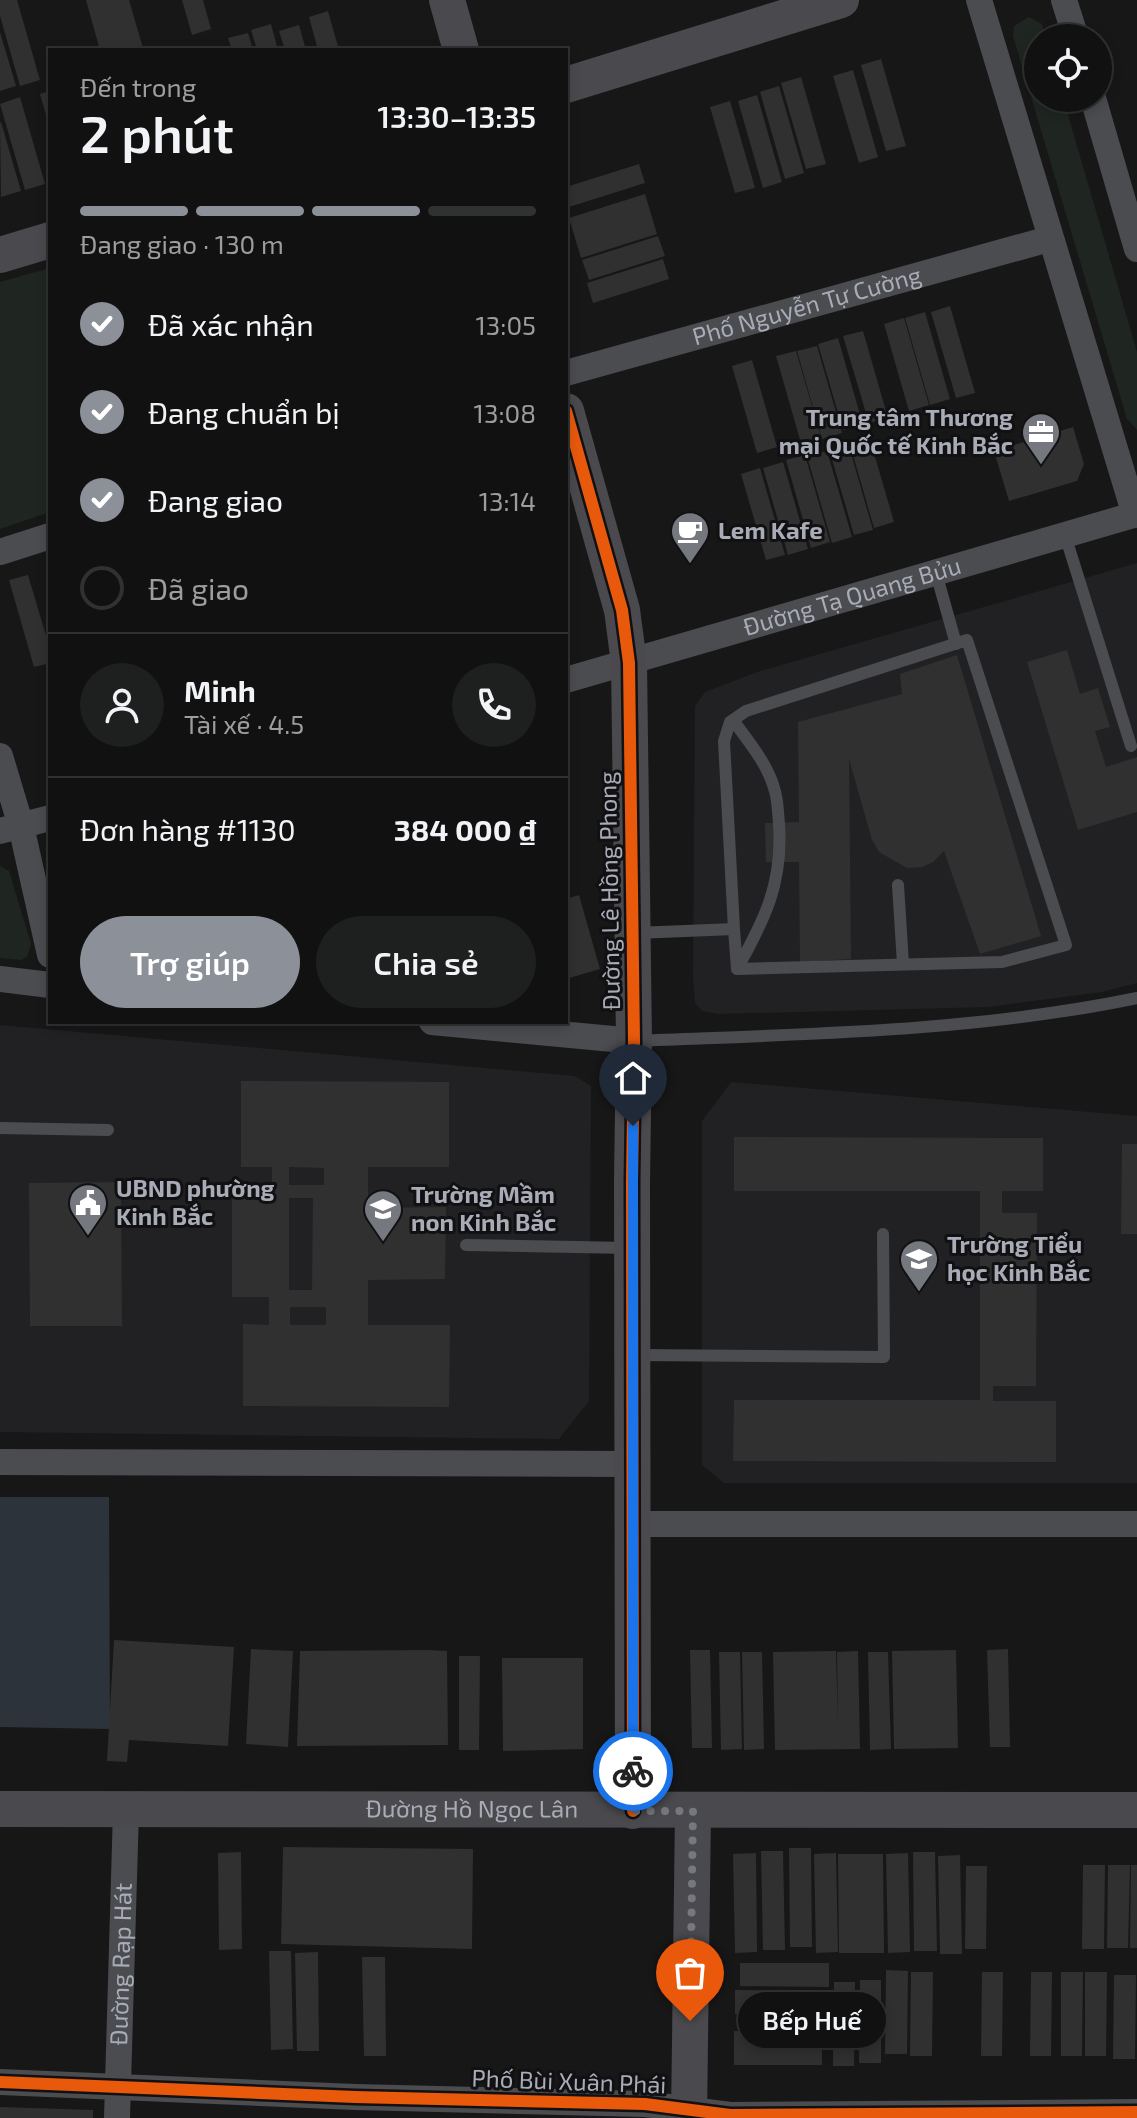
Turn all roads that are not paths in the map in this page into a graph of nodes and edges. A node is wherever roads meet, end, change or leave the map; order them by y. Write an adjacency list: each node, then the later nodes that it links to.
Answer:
1 (447, 0): 6 (street)
2 (841, 0): 7 (street)
3 (979, 0): 10 (street)
4 (1064, 0): 5 (street)
5 (1072, 24)
6 (460, 48)
7 (568, 84)
8 (1098, 112): 9 (street)
9 (1132, 216): 12 (street)
10 (1049, 239): 14 (street, Phố Nguyễn Tự Cường); 16 (street)
11 (48, 241): 13 (street)
12 (1137, 249)
13 (0, 255)
14 (568, 372)
15 (568, 418): 22 (street, Đường Lê Hồng Phong)
16 (1136, 514): 17 (street, Đường Tạ Quang Bửu)
17 (1065, 535): 20 (street, Đường Tạ Quang Bửu); 25 (lane)
18 (48, 537): 19 (street)
19 (0, 552)
20 (936, 573): 21 (lane); 22 (street, Đường Tạ Quang Bửu)
21 (956, 644): 24 (lane); 33 (lane)
22 (629, 663): 23 (street, Đường Tạ Quang Bửu); 31 (street, Đường Lê Hồng Phong)
23 (568, 679)
24 (733, 720): 30 (lane); 34 (lane)
25 (1131, 746)
26 (0, 756): 28 (street)
27 (48, 819): 28 (street)
28 (10, 829): 32 (street)
29 (898, 885): 33 (lane)
30 (734, 929): 31 (lane); 34 (lane)
31 (633, 933): 39 (street, Đường Lê Hồng Phong)
32 (48, 949)
33 (903, 964): 34 (lane)
34 (737, 969)
35 (0, 979): 36 (street)
36 (48, 985)
37 (1137, 998): 39 (lane)
38 (453, 1024): 39 (street)
39 (634, 1041): 44 (street, Đường Lê Hồng Phong)
40 (0, 1128): 41 (lane)
41 (108, 1130)
42 (883, 1234): 45 (lane)
43 (466, 1245): 44 (lane)
44 (632, 1248): 45 (street, Đường Lê Hồng Phong)
45 (633, 1355): 47 (street, Đường Lê Hồng Phong)
46 (0, 1462): 47 (street)
47 (634, 1464): 48 (street, Đường Lê Hồng Phong)
48 (634, 1524): 49 (street); 53 (street, Đường Lê Hồng Phong)
49 (1137, 1524)
50 (0, 1809): 51 (street, Đường Hồ Ngọc Lân)
51 (126, 1810): 53 (street, Đường Hồ Ngọc Lân); 56 (street, Đường Rạp Hát)
52 (1137, 1810): 54 (street, Đường Hồ Ngọc Lân)
53 (633, 1811): 54 (street, Đường Hồ Ngọc Lân)
54 (693, 1811): 59 (street)
55 (0, 2082): 56 (street, Phố Bùi Xuân Phái)
56 (119, 2086): 57 (street, Phố Bùi Xuân Phái); 60 (street, Đường Rạp Hát)
57 (355, 2108): 59 (street, Phố Bùi Xuân Phái)
58 (1137, 2112): 59 (street, Phố Bùi Xuân Phái)
59 (689, 2114)
60 (117, 2118)

